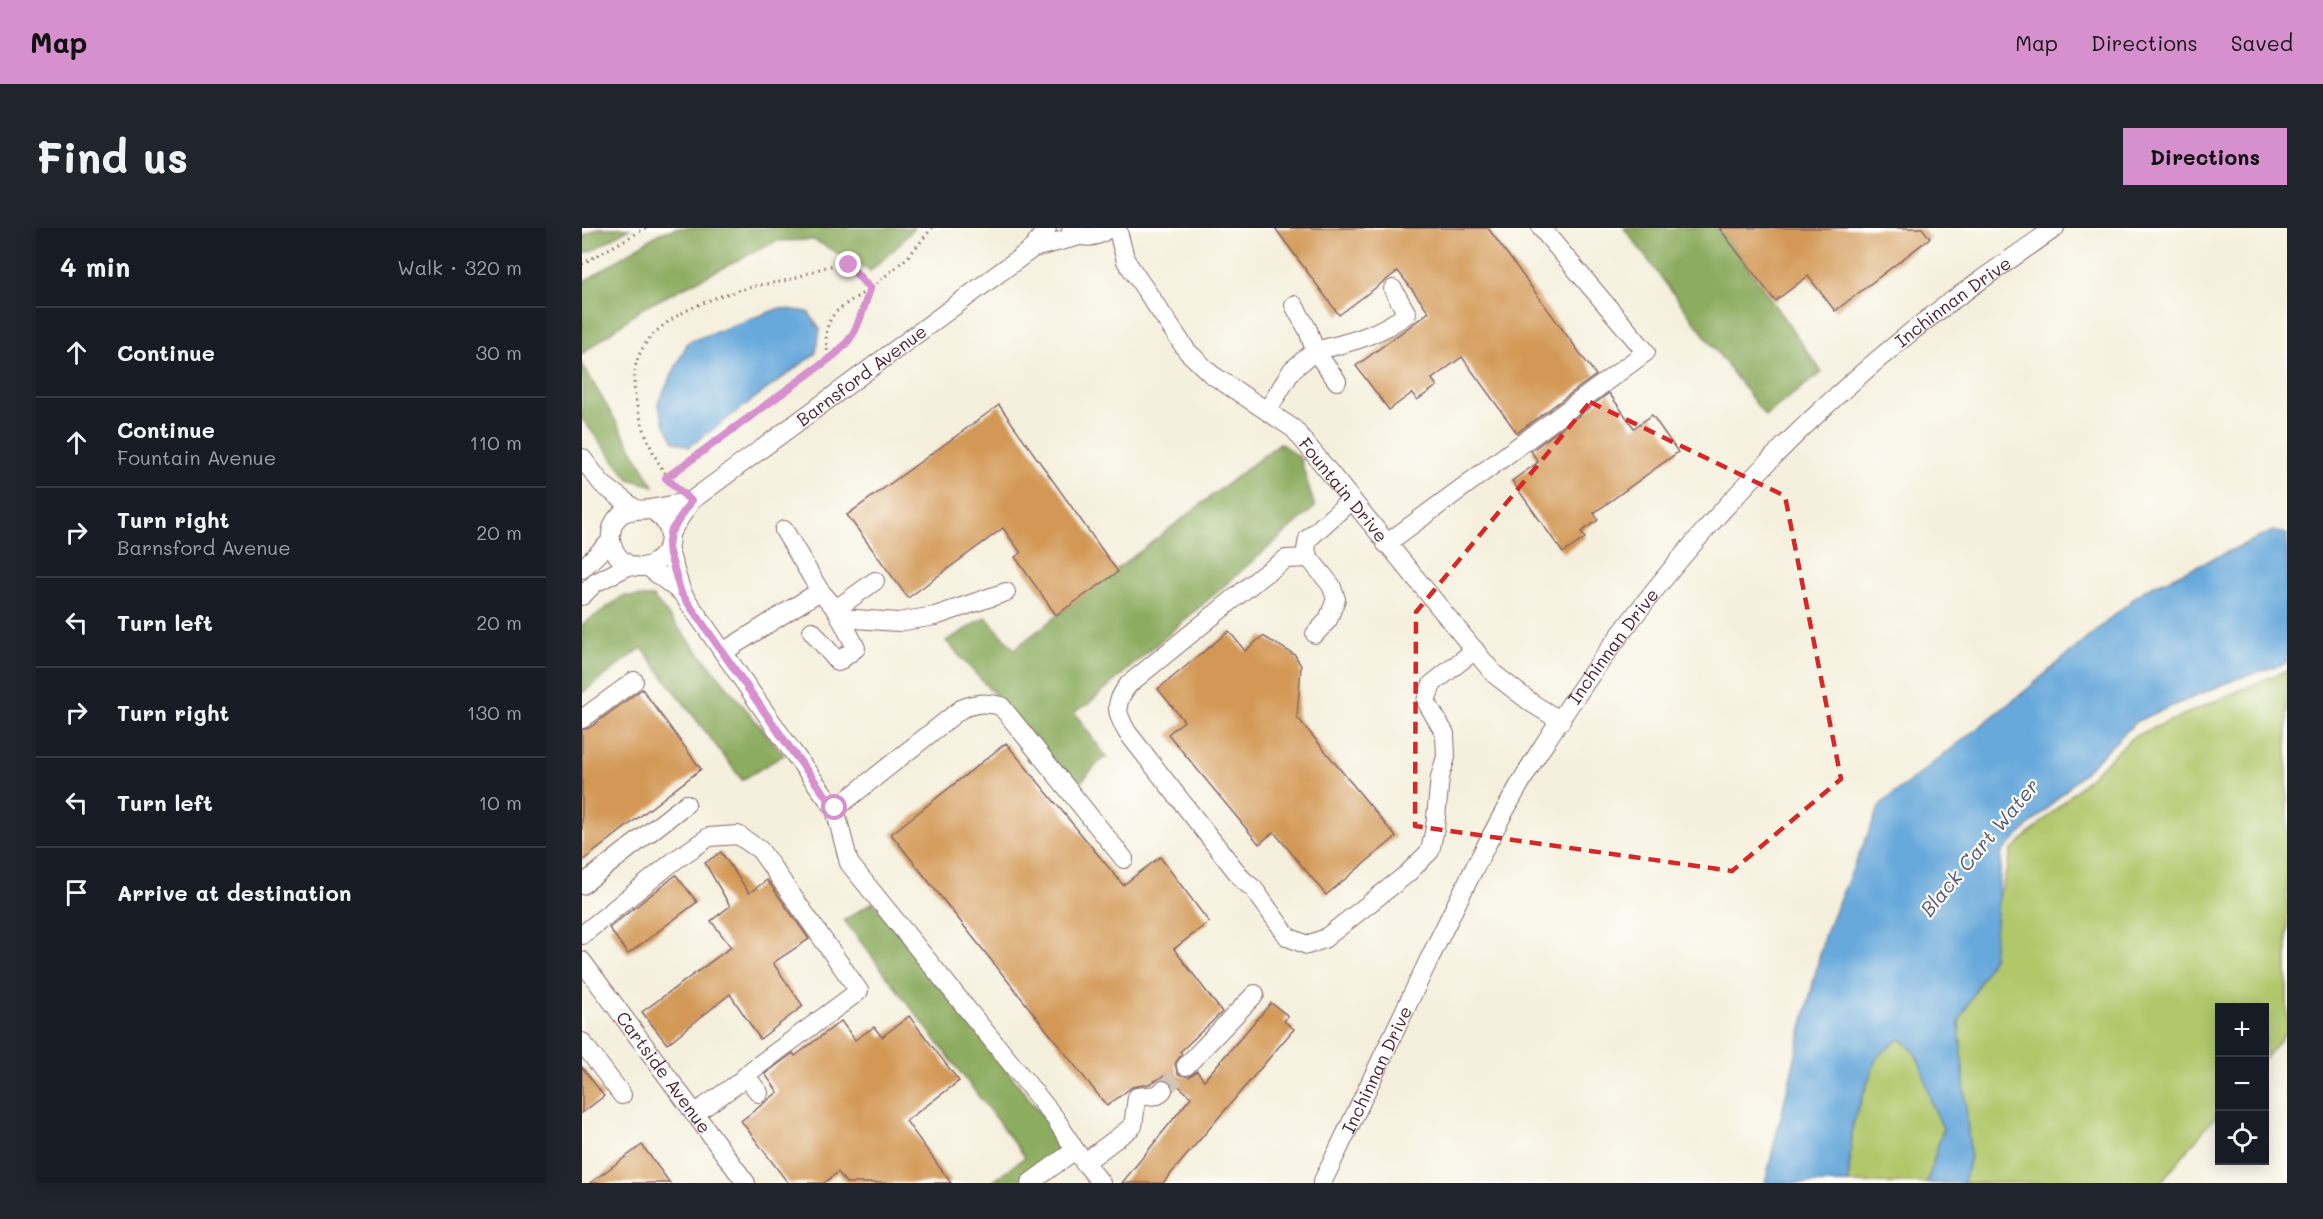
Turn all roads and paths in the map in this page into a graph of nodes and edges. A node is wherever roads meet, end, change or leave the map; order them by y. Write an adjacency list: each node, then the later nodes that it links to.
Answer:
1 (646, 228): 11 (path)
2 (932, 228): 12 (path)
3 (1047, 228): 9 (street, Barnsford Avenue)
4 (1108, 228): 8 (street, Barnsford Avenue)
5 (1117, 228): 10 (street, Fountain Drive)
6 (1541, 228): 28 (street)
7 (2055, 228): 44 (street, Inchinnan Drive)
8 (1079, 234): 9 (street, Barnsford Avenue); 10 (street, Fountain Drive)
9 (1033, 248): 23 (street, Barnsford Avenue)
10 (1126, 261): 18 (street, Fountain Drive)
11 (582, 264)
12 (870, 289): 16 (path); 16 (path); 20 (path)
13 (1392, 289): 15 (street)
14 (1294, 305): 15 (street)
15 (1315, 351): 17 (street); 18 (street)
16 (829, 359): 20 (path)
17 (1337, 381)
18 (1267, 411): 22 (street, Fountain Drive)
19 (582, 458): 21 (street)
20 (666, 478): 23 (path)
21 (602, 484): 24 (street); 26 (street)
22 (1351, 500): 28 (street, Fountain Drive); 29 (street)
23 (691, 501): 24 (street, Barnsford Avenue); 27 (street, Barnsford Avenue)
24 (641, 508): 26 (street, Barnsford Avenue); 27 (street)
25 (784, 530): 33 (street)
26 (613, 532): 30 (street); 31 (street, Barnsford Avenue)
27 (669, 540): 30 (street, Barnsford Avenue); 35 (street)
28 (1386, 544): 40 (street, Fountain Drive)
29 (1309, 558): 39 (street); 40 (street)
30 (638, 566): 35 (street); 36 (street, Barnsford Avenue)
31 (582, 569)
32 (875, 581): 37 (street)
33 (820, 591): 37 (street); 41 (street)
34 (1006, 592): 37 (street)
35 (681, 593): 41 (street)
36 (582, 596)
37 (839, 614): 38 (street)
38 (812, 631)
39 (1315, 634)
40 (1475, 650): 44 (street, Fountain Drive)
41 (723, 652): 46 (street)
42 (634, 681): 43 (street)
43 (582, 719)
44 (1561, 721): 63 (street, Inchinnan Drive)
45 (686, 804): 48 (street)
46 (835, 808): 47 (street); 59 (street)
47 (1124, 859)
48 (582, 885)
49 (582, 935): 54 (street)
50 (585, 971): 58 (street, Cartside Avenue)
51 (1255, 994): 53 (street)
52 (582, 1042): 57 (street)
53 (1186, 1066)
54 (746, 1076): 56 (street); 58 (street)
55 (1163, 1090): 59 (street)
56 (759, 1093)
57 (622, 1095)
58 (694, 1114): 60 (street, Cartside Avenue)
59 (1080, 1157): 61 (street); 62 (street)
60 (746, 1183)
61 (1030, 1183)
62 (1101, 1183)
63 (1322, 1183)

